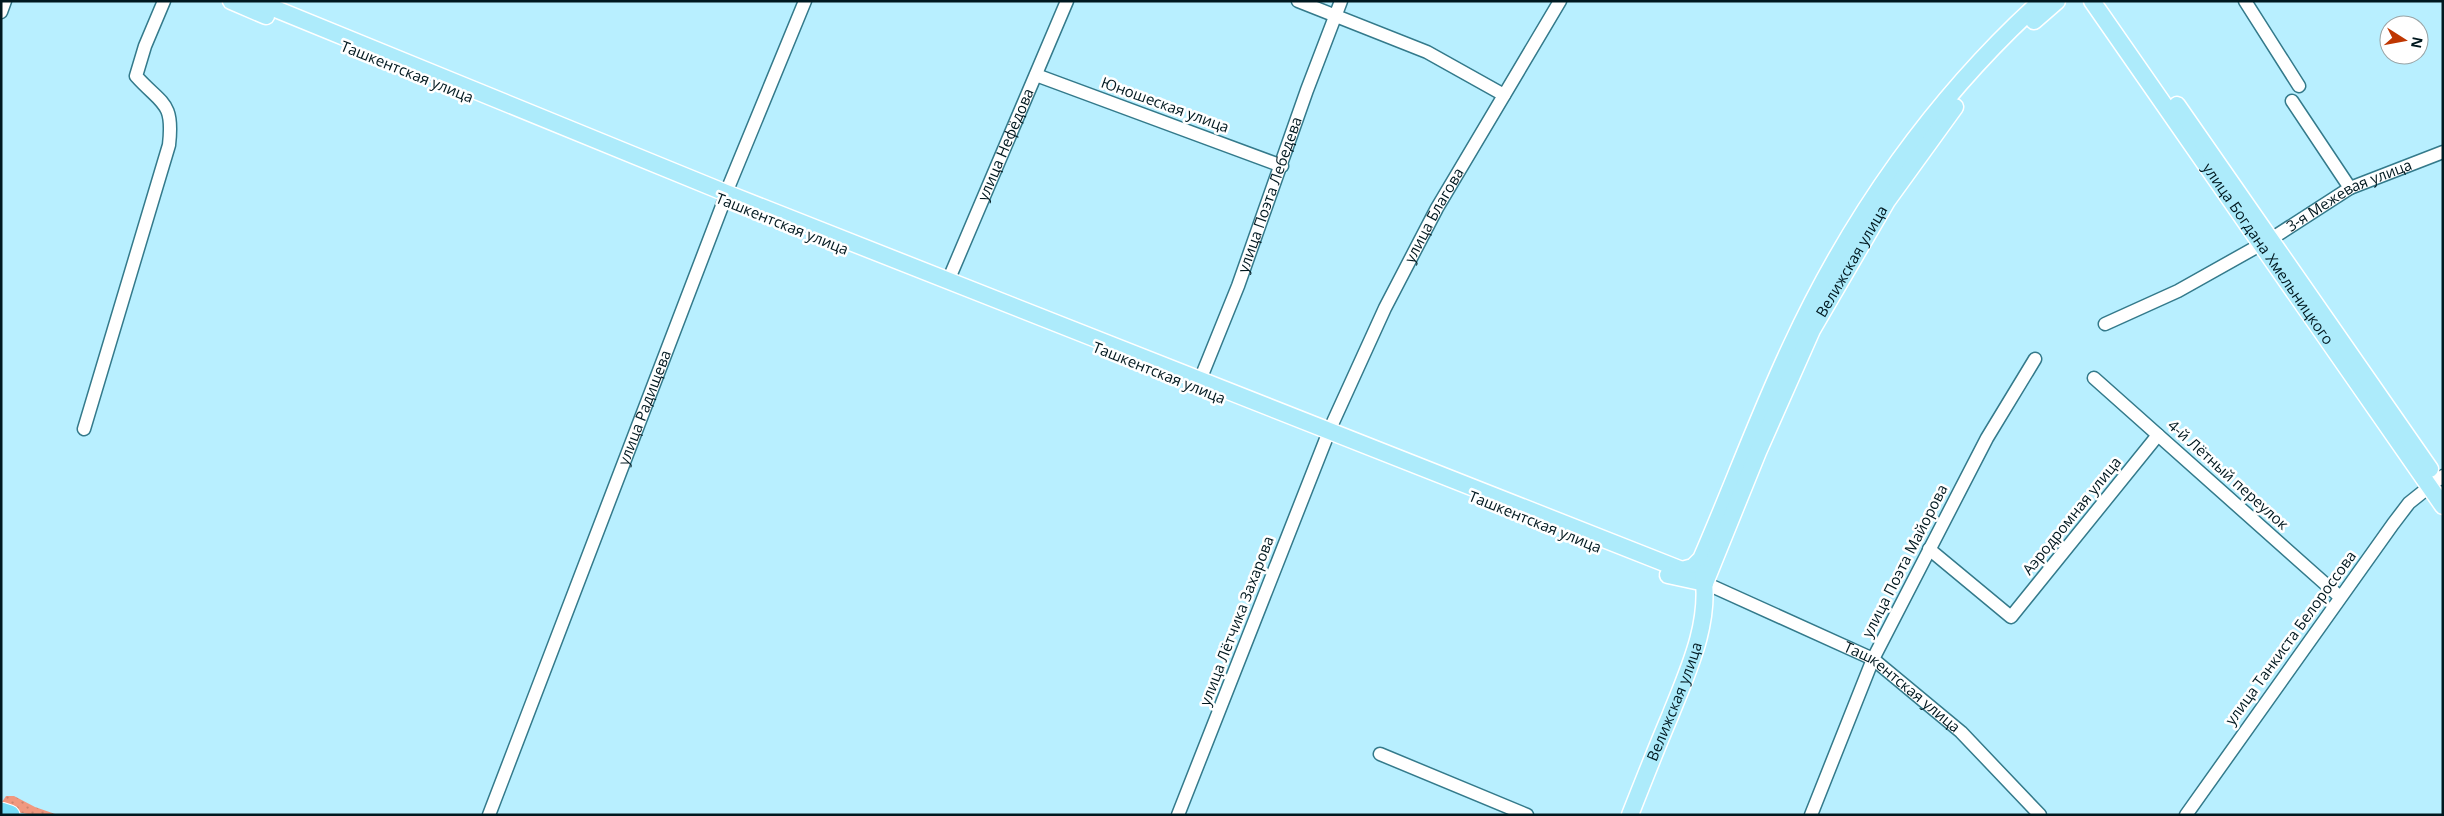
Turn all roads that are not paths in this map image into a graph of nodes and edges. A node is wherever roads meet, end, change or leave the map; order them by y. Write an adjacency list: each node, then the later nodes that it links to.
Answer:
1 (5, 1): 15 (street)
2 (164, 1): 31 (street)
3 (231, 1): 24 (main road, Ташкентская улица)
4 (256, 1): 24 (main road, Ташкентская улица)
5 (805, 1): 24 (street, улица Радищева)
6 (1067, 1): 17 (street, улица Нефёдова)
7 (1298, 1): 16 (street)
8 (1342, 1): 16 (street, улица Поэта Лебедева)
9 (1560, 1): 19 (street, улица Благова)
10 (2041, 1): 37 (main road, Велижская улица)
11 (2057, 1): 37 (main road, Велижская улица)
12 (2092, 1): 25 (main road, улица Богдана Хмельницкого)
13 (2104, 1): 25 (main road, улица Богдана Хмельницкого)
14 (2245, 1): 18 (street)
15 (1, 12)
16 (1335, 16): 19 (street); 22 (street, улица Поэта Лебедева)
17 (1036, 75): 22 (street, Юношеская улица); 26 (street, улица Нефёдова)
18 (2298, 86)
19 (1504, 95): 32 (street, улица Благова)
20 (2292, 101): 23 (street)
21 (2443, 152): 23 (street, 3-я Межевая улица)
22 (1282, 166): 30 (street, улица Поэта Лебедева)
23 (2350, 188): 25 (street, 3-я Межевая улица)
24 (725, 197): 26 (main road, Ташкентская улица); 44 (street, улица Радищева)
25 (2265, 242): 27 (street); 34 (main road, улица Богдана Хмельницкого)
26 (947, 285): 30 (main road, Ташкентская улица)
27 (2105, 324)
28 (2035, 359): 36 (street, улица Поэта Майорова)
29 (2094, 378): 33 (street, 4-й Лётный переулок)
30 (1199, 384): 32 (main road, Ташкентская улица)
31 (84, 429)
32 (1328, 435): 38 (main road, Ташкентская улица); 45 (street, улица Лётчика Захарова)
33 (2158, 435): 36 (street, Аэродромная улица); 39 (street, 4-й Лётный переулок)
34 (2438, 482): 35 (main road, улица Богдана Хмельницкого); 39 (street, улица Танкиста Белороссова)
35 (2443, 506)
36 (1929, 549): 40 (street, улица Поэта Майорова)
37 (1705, 569): 38 (main road, Ташкентская улица); 38 (main road); 40 (street, Ташкентская улица); 47 (main road, Велижская улица)
38 (1679, 574)
39 (2340, 597): 50 (street, улица Танкиста Белороссова)
40 (1873, 659): 48 (street, улица Поэта Майорова); 49 (street, Ташкентская улица)
41 (1380, 754): 46 (street)
42 (1, 812): 43 (highway)
43 (10, 815)
44 (489, 815)
45 (1178, 815)
46 (1527, 815)
47 (1630, 815)
48 (1810, 815)
49 (2040, 815)
50 (2186, 815)

